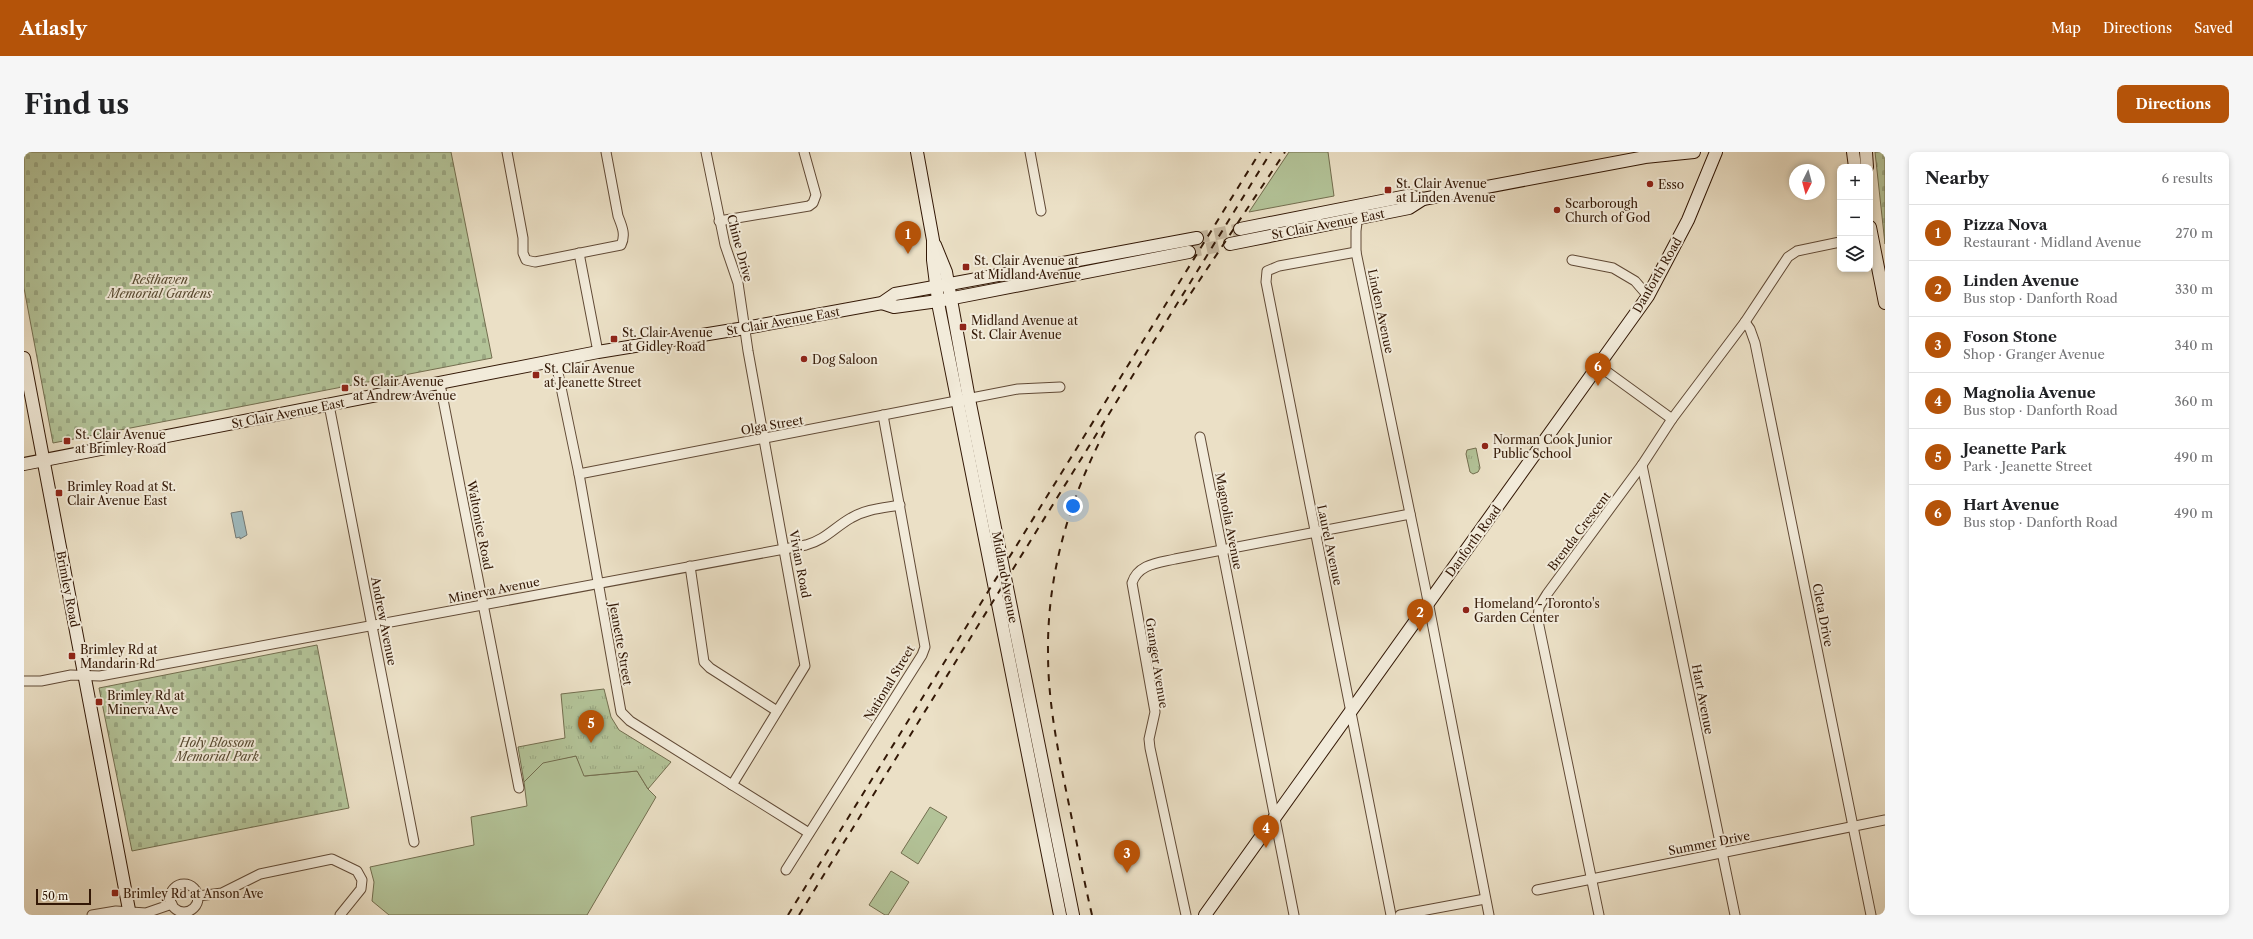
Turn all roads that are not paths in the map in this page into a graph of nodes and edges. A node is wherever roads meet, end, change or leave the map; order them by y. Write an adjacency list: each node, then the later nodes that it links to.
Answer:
1 (507, 152): 26 (street)
2 (606, 152): 26 (street)
3 (706, 152): 18 (street, Chine Drive)
4 (804, 152): 18 (street)
5 (917, 152): 28 (main road, Midland Avenue)
6 (1030, 152): 16 (street)
7 (1694, 152): 11 (main road, St Clair Avenue East)
8 (1716, 152): 29 (main road, Danforth Road)
9 (1853, 152): 12 (main road)
10 (1866, 152): 13 (main road)
11 (1663, 153): 14 (main road, St Clair Avenue East)
12 (1855, 164)
13 (1867, 164)
14 (1423, 199): 15 (main road, St Clair Avenue East); 17 (main road, St Clair Avenue East)
15 (1359, 205): 17 (street, Linden Avenue); 19 (main road, St Clair Avenue East)
16 (1041, 211)
17 (1357, 218): 23 (main road, St Clair Avenue East); 25 (street, Linden Avenue)
18 (720, 221): 34 (street, Chine Drive)
19 (1240, 229)
20 (1871, 236): 32 (main road)
21 (1197, 238): 28 (main road, St Clair Avenue East)
22 (1837, 243): 33 (street, Brenda Crescent)
23 (1230, 244)
24 (1189, 252): 30 (main road, St Clair Avenue East)
25 (1356, 252): 52 (street, Linden Avenue); 53 (street, Laurel Avenue)
26 (579, 253): 35 (street)
27 (1572, 260): 29 (street)
28 (942, 286): 30 (main road, Midland Avenue); 31 (main road, St Clair Avenue East)
29 (1648, 296): 38 (main road, Danforth Road)
30 (944, 300): 31 (main road, St Clair Avenue East); 41 (main road, Midland Avenue)
31 (882, 303): 34 (main road, St Clair Avenue East)
32 (1885, 303)
33 (1745, 322): 44 (street, Brenda Crescent); 69 (street, Cleta Drive)
34 (745, 328): 35 (main road, St Clair Avenue East); 46 (street, Vivian Road)
35 (598, 352): 37 (main road, St Clair Avenue East)
36 (24, 358): 47 (main road, Brimley Road)
37 (559, 360): 39 (main road, St Clair Avenue East); 50 (street, Jeanette Street)
38 (1599, 366): 44 (street); 59 (main road, Danforth Road)
39 (440, 384): 42 (main road, St Clair Avenue East); 58 (street, Waltonice Road)
40 (1060, 387): 41 (street, Olga Street)
41 (963, 400): 43 (street, Olga Street); 82 (main road, Midland Avenue); 83 (main road, Midland Avenue)
42 (329, 405): 47 (main road, St Clair Avenue East); 60 (street, Andrew Avenue)
43 (883, 415): 46 (street, Olga Street); 51 (street, National Street)
44 (1672, 419): 49 (street, Brenda Crescent)
45 (1200, 437): 55 (street, Magnolia Avenue)
46 (764, 438): 50 (street, Olga Street); 54 (street, Vivian Road)
47 (44, 460): 48 (main road, St Clair Avenue East); 61 (main road, Brimley Road)
48 (24, 464)
49 (1642, 465): 72 (street, Hart Avenue); 74 (street, Brenda Crescent)
50 (579, 474): 57 (street, Jeanette Street)
51 (900, 505): 54 (street, Minerva Avenue); 70 (street, National Street)
52 (1410, 514): 53 (street); 59 (street, Linden Avenue)
53 (1315, 533): 55 (street); 64 (street, Laurel Avenue)
54 (785, 548): 56 (street, Minerva Avenue); 63 (street, Vivian Road)
55 (1222, 551): 67 (street, Magnolia Avenue); 84 (street, Granger Avenue)
56 (690, 566): 57 (street, Minerva Avenue); 63 (street)
57 (599, 583): 58 (street, Minerva Avenue); 65 (street, Jeanette Street)
58 (484, 604): 60 (street, Minerva Avenue); 66 (street, Waltonice Road)
59 (1428, 604): 64 (main road, Danforth Road); 77 (street, Linden Avenue)
60 (373, 625): 61 (street, Minerva Avenue); 71 (street, Andrew Avenue)
61 (84, 676): 62 (street, Minerva Avenue); 79 (main road, Brimley Road)
62 (24, 681)
63 (777, 711): 65 (street, Vivian Road)
64 (1351, 711): 67 (main road, Danforth Road); 87 (street, Laurel Avenue)
65 (732, 786): 70 (street, Jeanette Street)
66 (518, 788)
67 (1275, 818): 85 (main road, Danforth Road); 86 (street, Magnolia Avenue)
68 (1885, 820): 69 (street, Summer Drive)
69 (1853, 826): 72 (street, Summer Drive); 92 (street, Cleta Drive)
70 (809, 833): 73 (street, National Street)
71 (414, 842)
72 (1722, 852): 74 (street, Summer Drive); 91 (street, Hart Avenue)
73 (786, 870)
74 (1592, 879): 75 (street, Summer Drive); 90 (street, Brenda Crescent)
75 (1538, 890)
76 (198, 896): 78 (street); 78 (street); 81 (street)
77 (1485, 899): 88 (street); 89 (street, Linden Avenue)
78 (172, 904): 79 (street)
79 (129, 913): 80 (street)
80 (92, 915)
81 (340, 915)
82 (1060, 915)
83 (1073, 915)
84 (1186, 915)
85 (1205, 915)
86 (1294, 915)
87 (1391, 915)
88 (1400, 915)
89 (1489, 915)
90 (1599, 915)
91 (1735, 915)
92 (1871, 915)

